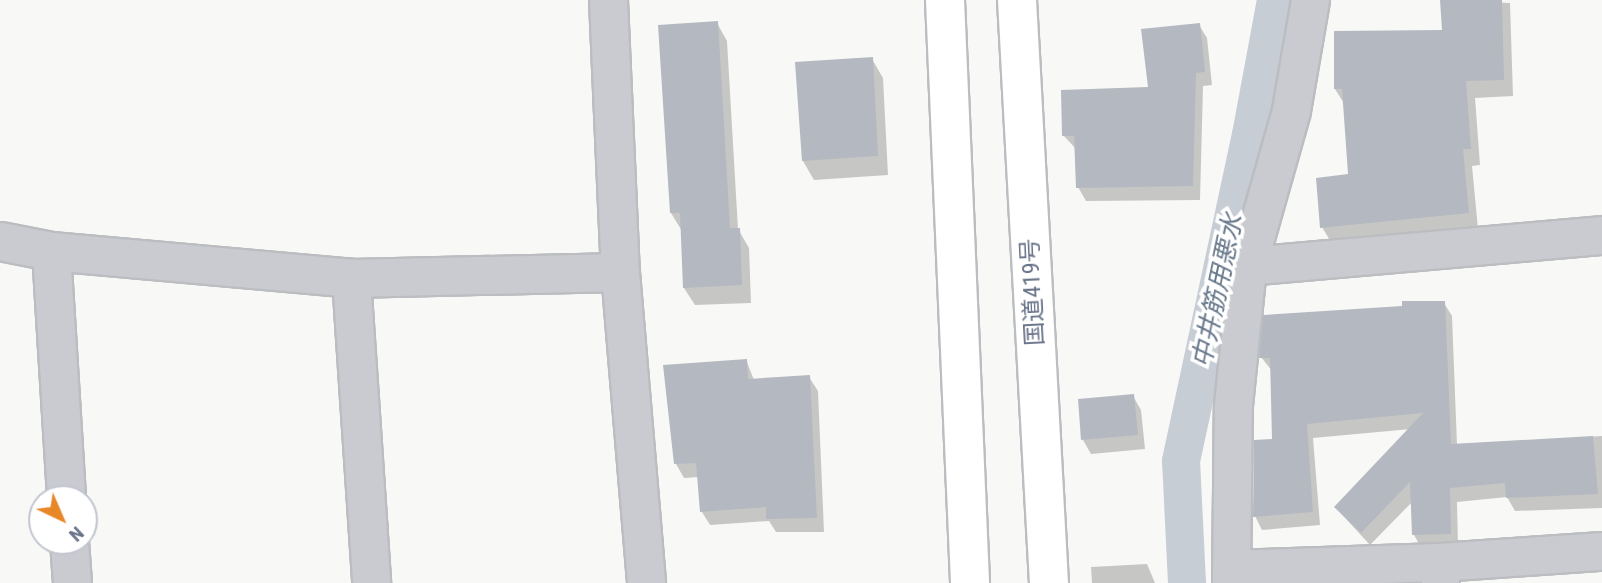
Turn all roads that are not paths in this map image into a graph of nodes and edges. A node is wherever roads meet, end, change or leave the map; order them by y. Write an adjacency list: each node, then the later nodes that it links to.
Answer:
1 (608, 0): 9 (street)
2 (945, 0): 19 (highway)
3 (1017, 0): 20 (highway, 国道419号)
4 (1310, 0): 8 (street)
5 (1602, 235): 8 (street)
6 (0, 241): 7 (street)
7 (51, 251): 10 (street); 11 (street)
8 (1247, 267): 15 (street)
9 (620, 272): 10 (street); 18 (street)
10 (351, 278): 17 (street)
11 (65, 485)
12 (1602, 551): 14 (street)
13 (70, 555): 16 (street)
14 (1440, 573): 15 (street)
15 (1231, 576)
16 (72, 583)
17 (371, 583)
18 (646, 583)
19 (970, 583)
20 (1049, 583)

